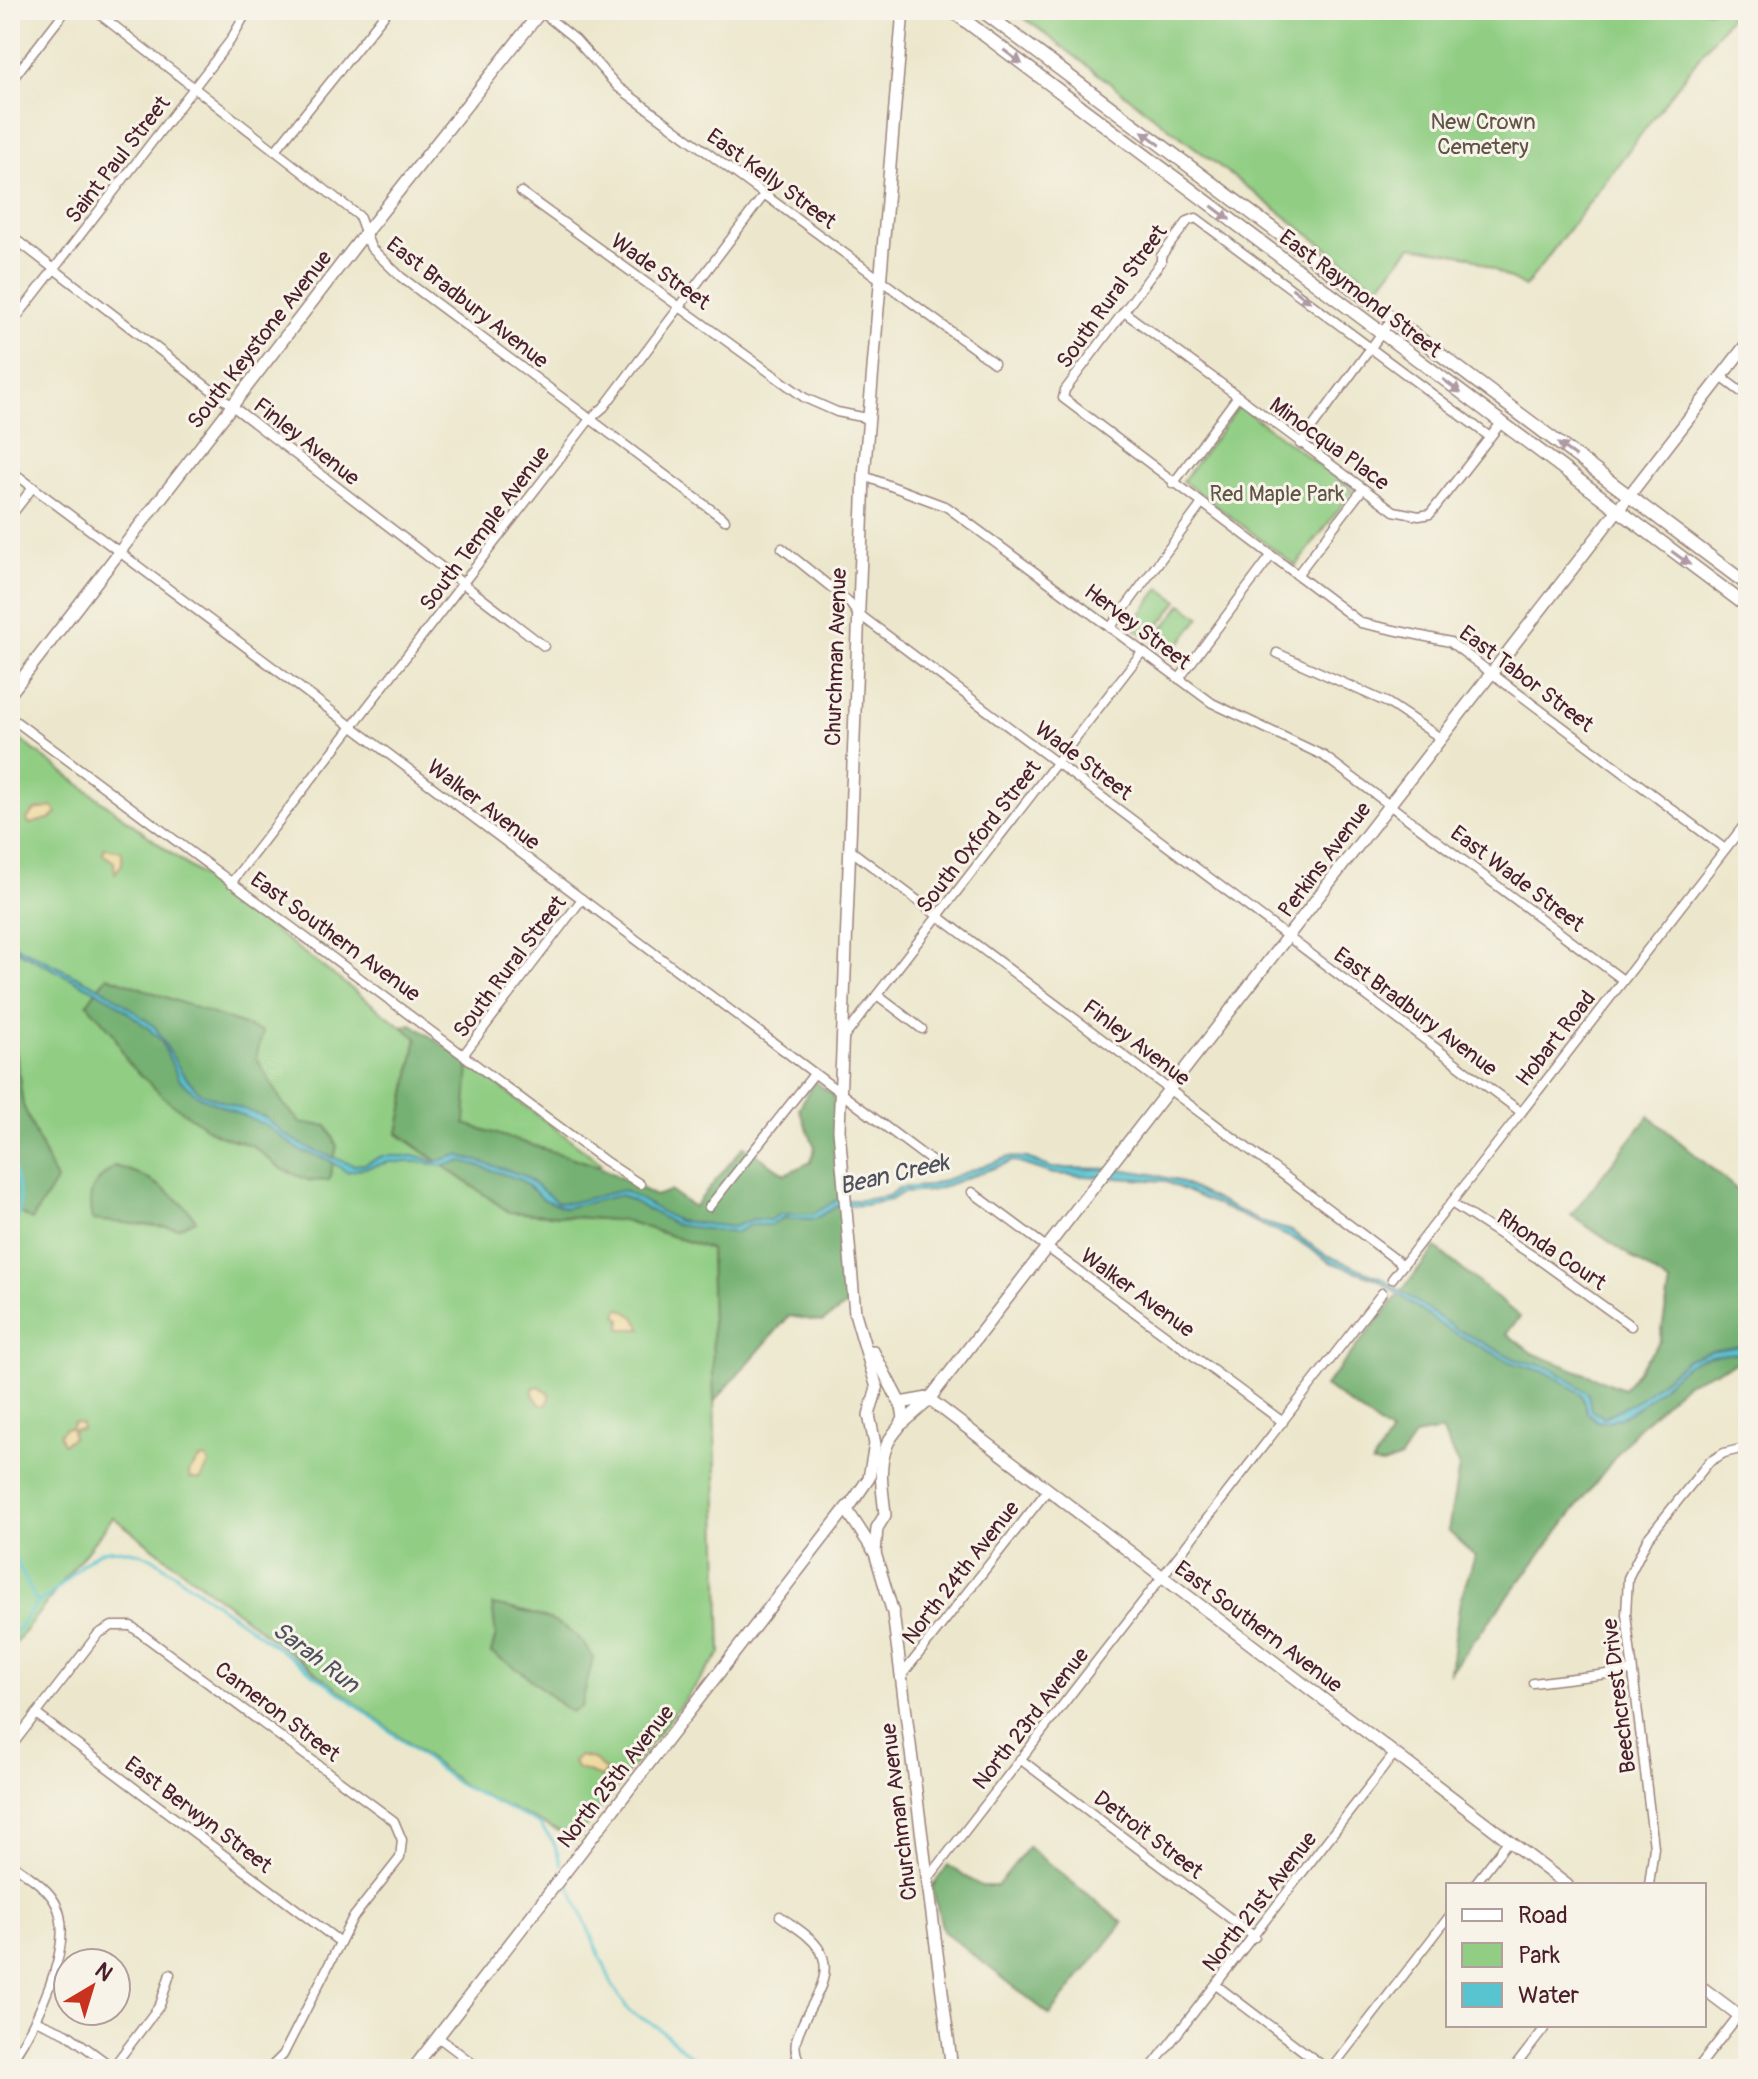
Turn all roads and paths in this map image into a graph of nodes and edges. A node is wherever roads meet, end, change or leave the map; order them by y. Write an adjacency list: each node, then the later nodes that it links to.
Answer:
1 (66, 10): 9 (street)
2 (94, 10): 10 (street, East Bradbury Avenue)
3 (248, 10): 10 (street, Saint Paul Street)
4 (388, 10): 11 (street)
5 (903, 10): 17 (main road, Churchman Avenue)
6 (951, 10): 22 (main road, East Raymond Street, one-way to 22)
7 (981, 10): 20 (main road, East Raymond Street, one-way to 7)
8 (541, 11): 13 (street, East Kelly Street); 14 (main road, South Keystone Avenue)
9 (10, 82)
10 (194, 87): 11 (street, East Bradbury Avenue); 16 (street, Saint Paul Street)
11 (275, 151): 14 (street, East Bradbury Avenue)
12 (521, 192): 18 (street, Wade Street)
13 (764, 195): 17 (street, East Kelly Street); 18 (street, South Temple Avenue)
14 (365, 233): 30 (main road, South Keystone Avenue); 32 (street, East Bradbury Avenue)
15 (10, 235): 16 (street, Finley Avenue)
16 (54, 269): 21 (street, Saint Paul Street); 30 (street, Finley Avenue)
17 (878, 278): 25 (street, East Kelly Street); 31 (main road, Churchman Avenue)
18 (681, 309): 31 (street, Wade Street); 32 (street, South Temple Avenue)
19 (1124, 312): 24 (street, South Rural Street, one-way to 24); 27 (street, Minocqua Place); 29 (street, South Rural Street)
20 (1392, 319): 22 (street); 41 (main road, East Raymond Street, one-way to 20)
21 (10, 326)
22 (1382, 333): 24 (street); 33 (main road, East Raymond Street, one-way to 33)
23 (1748, 342): 26 (main road, Perkins Avenue)
24 (1371, 348): 34 (street); 35 (street)
25 (994, 363)
26 (1721, 377): 28 (street); 41 (main road, Perkins Avenue)
27 (1237, 397): 35 (street, Minocqua Place); 38 (street)
28 (1748, 397)
29 (1063, 398): 38 (street, East Tabor Street)
30 (232, 406): 47 (main road, South Keystone Avenue); 50 (street, Finley Avenue)
31 (867, 418): 37 (main road, Churchman Avenue)
32 (590, 419): 45 (street, East Bradbury Avenue); 50 (street, South Temple Avenue)
33 (1501, 423): 34 (street, Minocqua Place); 43 (main road, East Raymond Street)
34 (1490, 437): 40 (street, Minocqua Place)
35 (1300, 444): 40 (street, Minocqua Place)
36 (10, 470): 39 (street, Walker Avenue)
37 (864, 476): 53 (main road, Churchman Avenue); 54 (street, Hervey Street)
38 (1173, 484): 42 (street, East Tabor Street)
39 (33, 487): 44 (street); 47 (street, Walker Avenue)
40 (1362, 490): 49 (street)
41 (1629, 497): 43 (main road, Perkins Avenue); 51 (main road, East Raymond Street)
42 (1201, 505): 48 (street, East Tabor Street); 54 (street)
43 (1618, 511): 52 (main road, East Raymond Street, one-way to 52); 58 (main road, Perkins Avenue)
44 (10, 517)
45 (725, 520)
46 (782, 548): 53 (street)
47 (119, 552): 60 (main road, South Keystone Avenue); 62 (street, Walker Avenue)
48 (1271, 556): 49 (street, East Tabor Street); 59 (street)
49 (1297, 575): 58 (street, East Tabor Street)
50 (464, 584): 55 (street, Finley Avenue); 62 (street, South Temple Avenue)
51 (1748, 585)
52 (1748, 607)
53 (856, 612): 64 (street, Wade Street); 67 (main road, Churchman Avenue)
54 (1110, 628): 56 (street, Hervey Street)
55 (544, 646)
56 (1142, 652): 59 (street, Hervey Street); 64 (street, South Oxford Street)
57 (1277, 653): 63 (street)
58 (1493, 673): 63 (main road, Perkins Avenue); 68 (street, East Tabor Street)
59 (1179, 679): 65 (street, Hervey Street)
60 (10, 694)
61 (10, 717): 69 (street, East Southern Avenue)
62 (351, 726): 69 (street, South Temple Avenue); 70 (street, Walker Avenue)
63 (1442, 739): 65 (main road, Perkins Avenue)
64 (1057, 763): 71 (street, South Oxford Street); 72 (street, Wade Street)
65 (1391, 805): 72 (main road, Perkins Avenue); 73 (street, East Wade Street)
66 (1748, 820): 68 (street, Hobart Road)
67 (848, 849): 71 (street, Finley Avenue); 76 (main road, Churchman Avenue)
68 (1725, 849): 73 (street, Hobart Road)
69 (231, 883): 77 (street, East Southern Avenue)
70 (582, 899): 77 (street, South Rural Street); 78 (street, Walker Avenue)
71 (938, 916): 74 (street, South Oxford Street); 79 (street, Finley Avenue)
72 (1289, 938): 79 (main road, Perkins Avenue); 81 (street, East Bradbury Avenue)
73 (1623, 980): 81 (street, Hobart Road)
74 (877, 995): 75 (street); 76 (street, South Oxford Street)
75 (922, 1029)
76 (841, 1041): 80 (main road, Churchman Avenue)
77 (464, 1054): 83 (street, East Southern Avenue)
78 (814, 1074): 80 (street, Walker Avenue); 86 (street)
79 (1171, 1090): 87 (main road, Perkins Avenue); 88 (street, Finley Avenue)
80 (840, 1093): 82 (street, Walker Avenue); 91 (main road, Churchman Avenue)
81 (1521, 1112): 85 (street, Hobart Road)
82 (938, 1166)
83 (640, 1184)
84 (972, 1192): 87 (street, Walker Avenue)
85 (1451, 1203): 88 (street, Hobart Road); 92 (street, Rhonda Court)
86 (709, 1207)
87 (1048, 1249): 93 (main road, Perkins Avenue); 96 (street, Walker Avenue)
88 (1403, 1265): 89 (street, Hobart Road)
89 (1392, 1279)
90 (1382, 1293): 96 (street)
91 (857, 1306): 94 (main road, Churchman Avenue); 95 (main road, Churchman Avenue)
92 (1631, 1326)
93 (928, 1398): 94 (main road); 97 (main road, Perkins Avenue); 101 (main road, East Southern Avenue)
94 (898, 1402): 95 (main road); 97 (main road, Churchman Avenue)
95 (874, 1405): 98 (main road, Churchman Avenue)
96 (1283, 1422): 106 (street)
97 (903, 1423): 99 (main road, Churchman Avenue)
98 (875, 1431): 99 (main road); 102 (main road, Churchman Avenue)
99 (893, 1433): 103 (main road, Churchman Avenue)
100 (1748, 1447): 107 (street, Beechcrest Drive)
101 (1047, 1491): 106 (main road, East Southern Avenue); 108 (street, North 24th Avenue)
102 (847, 1507): 104 (main road, Churchman Avenue); 130 (main road, North 25th Avenue)
103 (879, 1523): 104 (main road); 105 (main road, Churchman Avenue)
104 (855, 1527): 105 (main road, Churchman Avenue)
105 (875, 1553): 108 (main road, Churchman Avenue)
106 (1162, 1578): 112 (main road, East Southern Avenue); 113 (street, North 23rd Avenue)
107 (1632, 1671): 109 (street); 119 (street, Beechcrest Drive)
108 (902, 1675): 116 (main road, Churchman Avenue)
109 (1533, 1683)
110 (36, 1714): 111 (street); 123 (street, East Berwyn Street); 123 (street, Cameron Street)
111 (10, 1748)
112 (1395, 1753): 114 (main road, East Southern Avenue); 122 (street, North 21st Avenue)
113 (1020, 1759): 116 (street, North 23rd Avenue); 122 (street, Detroit Street)
114 (1509, 1840): 117 (street); 118 (main road, East Southern Avenue)
115 (10, 1862): 128 (street)
116 (926, 1881): 137 (main road, Churchman Avenue)
117 (1476, 1883)
118 (1564, 1883)
119 (1649, 1883)
120 (780, 1916): 136 (street)
121 (1446, 1921): 139 (street)
122 (1255, 1937): 125 (street, North 21st Avenue)
123 (340, 1942): 133 (street)
124 (170, 1974): 132 (street)
125 (1216, 1985): 138 (street, North 21st Avenue); 139 (street)
126 (1706, 1990): 127 (main road)
127 (1743, 2018): 141 (street)
128 (35, 2020): 131 (street); 132 (street)
129 (1545, 2027): 140 (street)
130 (438, 2037): 134 (main road, North 25th Avenue); 135 (street)
131 (10, 2063)
132 (114, 2068)
133 (269, 2069)
134 (413, 2069)
135 (480, 2069)
136 (807, 2069)
137 (952, 2069)
138 (1150, 2069)
139 (1329, 2069)
140 (1513, 2069)
141 (1697, 2069)

